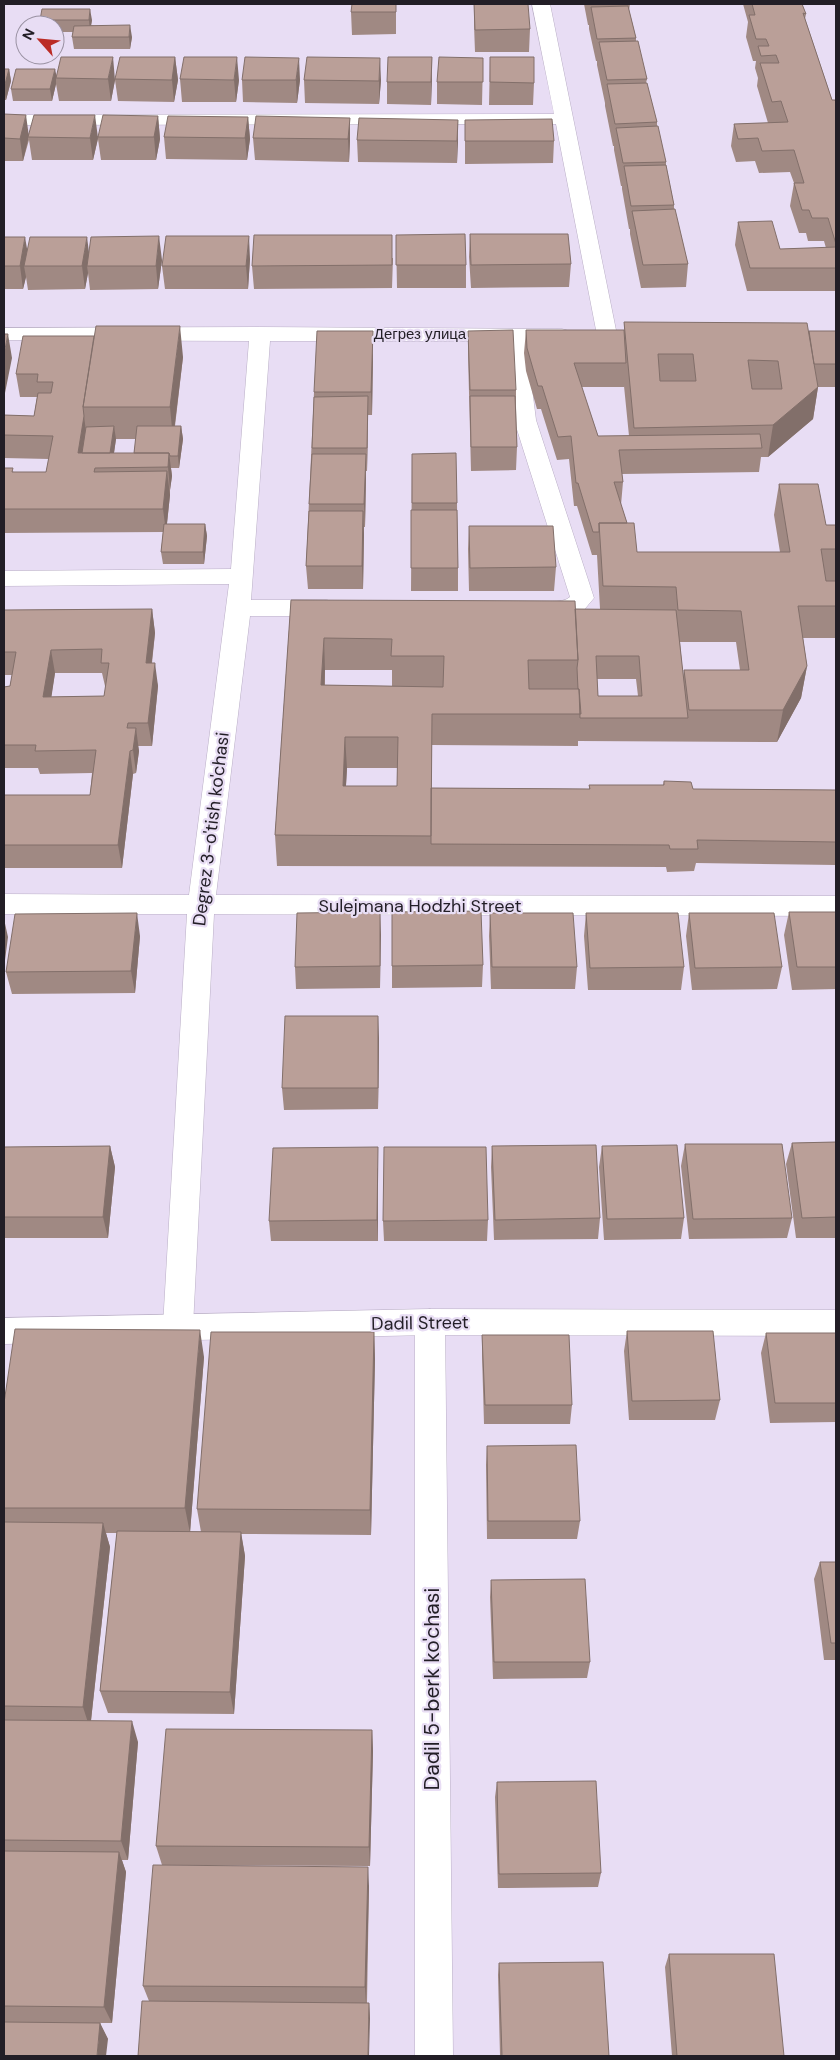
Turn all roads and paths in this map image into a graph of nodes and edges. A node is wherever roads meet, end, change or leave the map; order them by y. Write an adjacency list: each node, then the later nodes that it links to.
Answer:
1 (541, 4): 2 (street)
2 (564, 119): 3 (street); 6 (street, Дегрез улица)
3 (4, 120)
4 (260, 333): 5 (street, Дегрез улица); 6 (street, Дегрез улица); 7 (street, Degrez 3-o'tish ko'chasi)
5 (4, 334)
6 (516, 335): 11 (street)
7 (241, 576): 8 (street); 9 (street, Degrez 3-o'tish ko'chasi)
8 (4, 578)
9 (239, 608): 10 (street); 13 (street, Degrez 3-o'tish ko'chasi)
10 (347, 608)
11 (513, 608)
12 (4, 904): 13 (street, Sulejmana Hodzhi Street)
13 (200, 906): 14 (street, Sulejmana Hodzhi Street); 17 (street, Degrez 3-o'tish ko'chasi)
14 (836, 906)
15 (430, 1322): 16 (street, Dadil Street); 17 (street, Dadil Street); 19 (street, Dadil 5-berk ko'chasi)
16 (836, 1323)
17 (178, 1326): 18 (street, Dadil Street)
18 (4, 1332)
19 (434, 2056)

